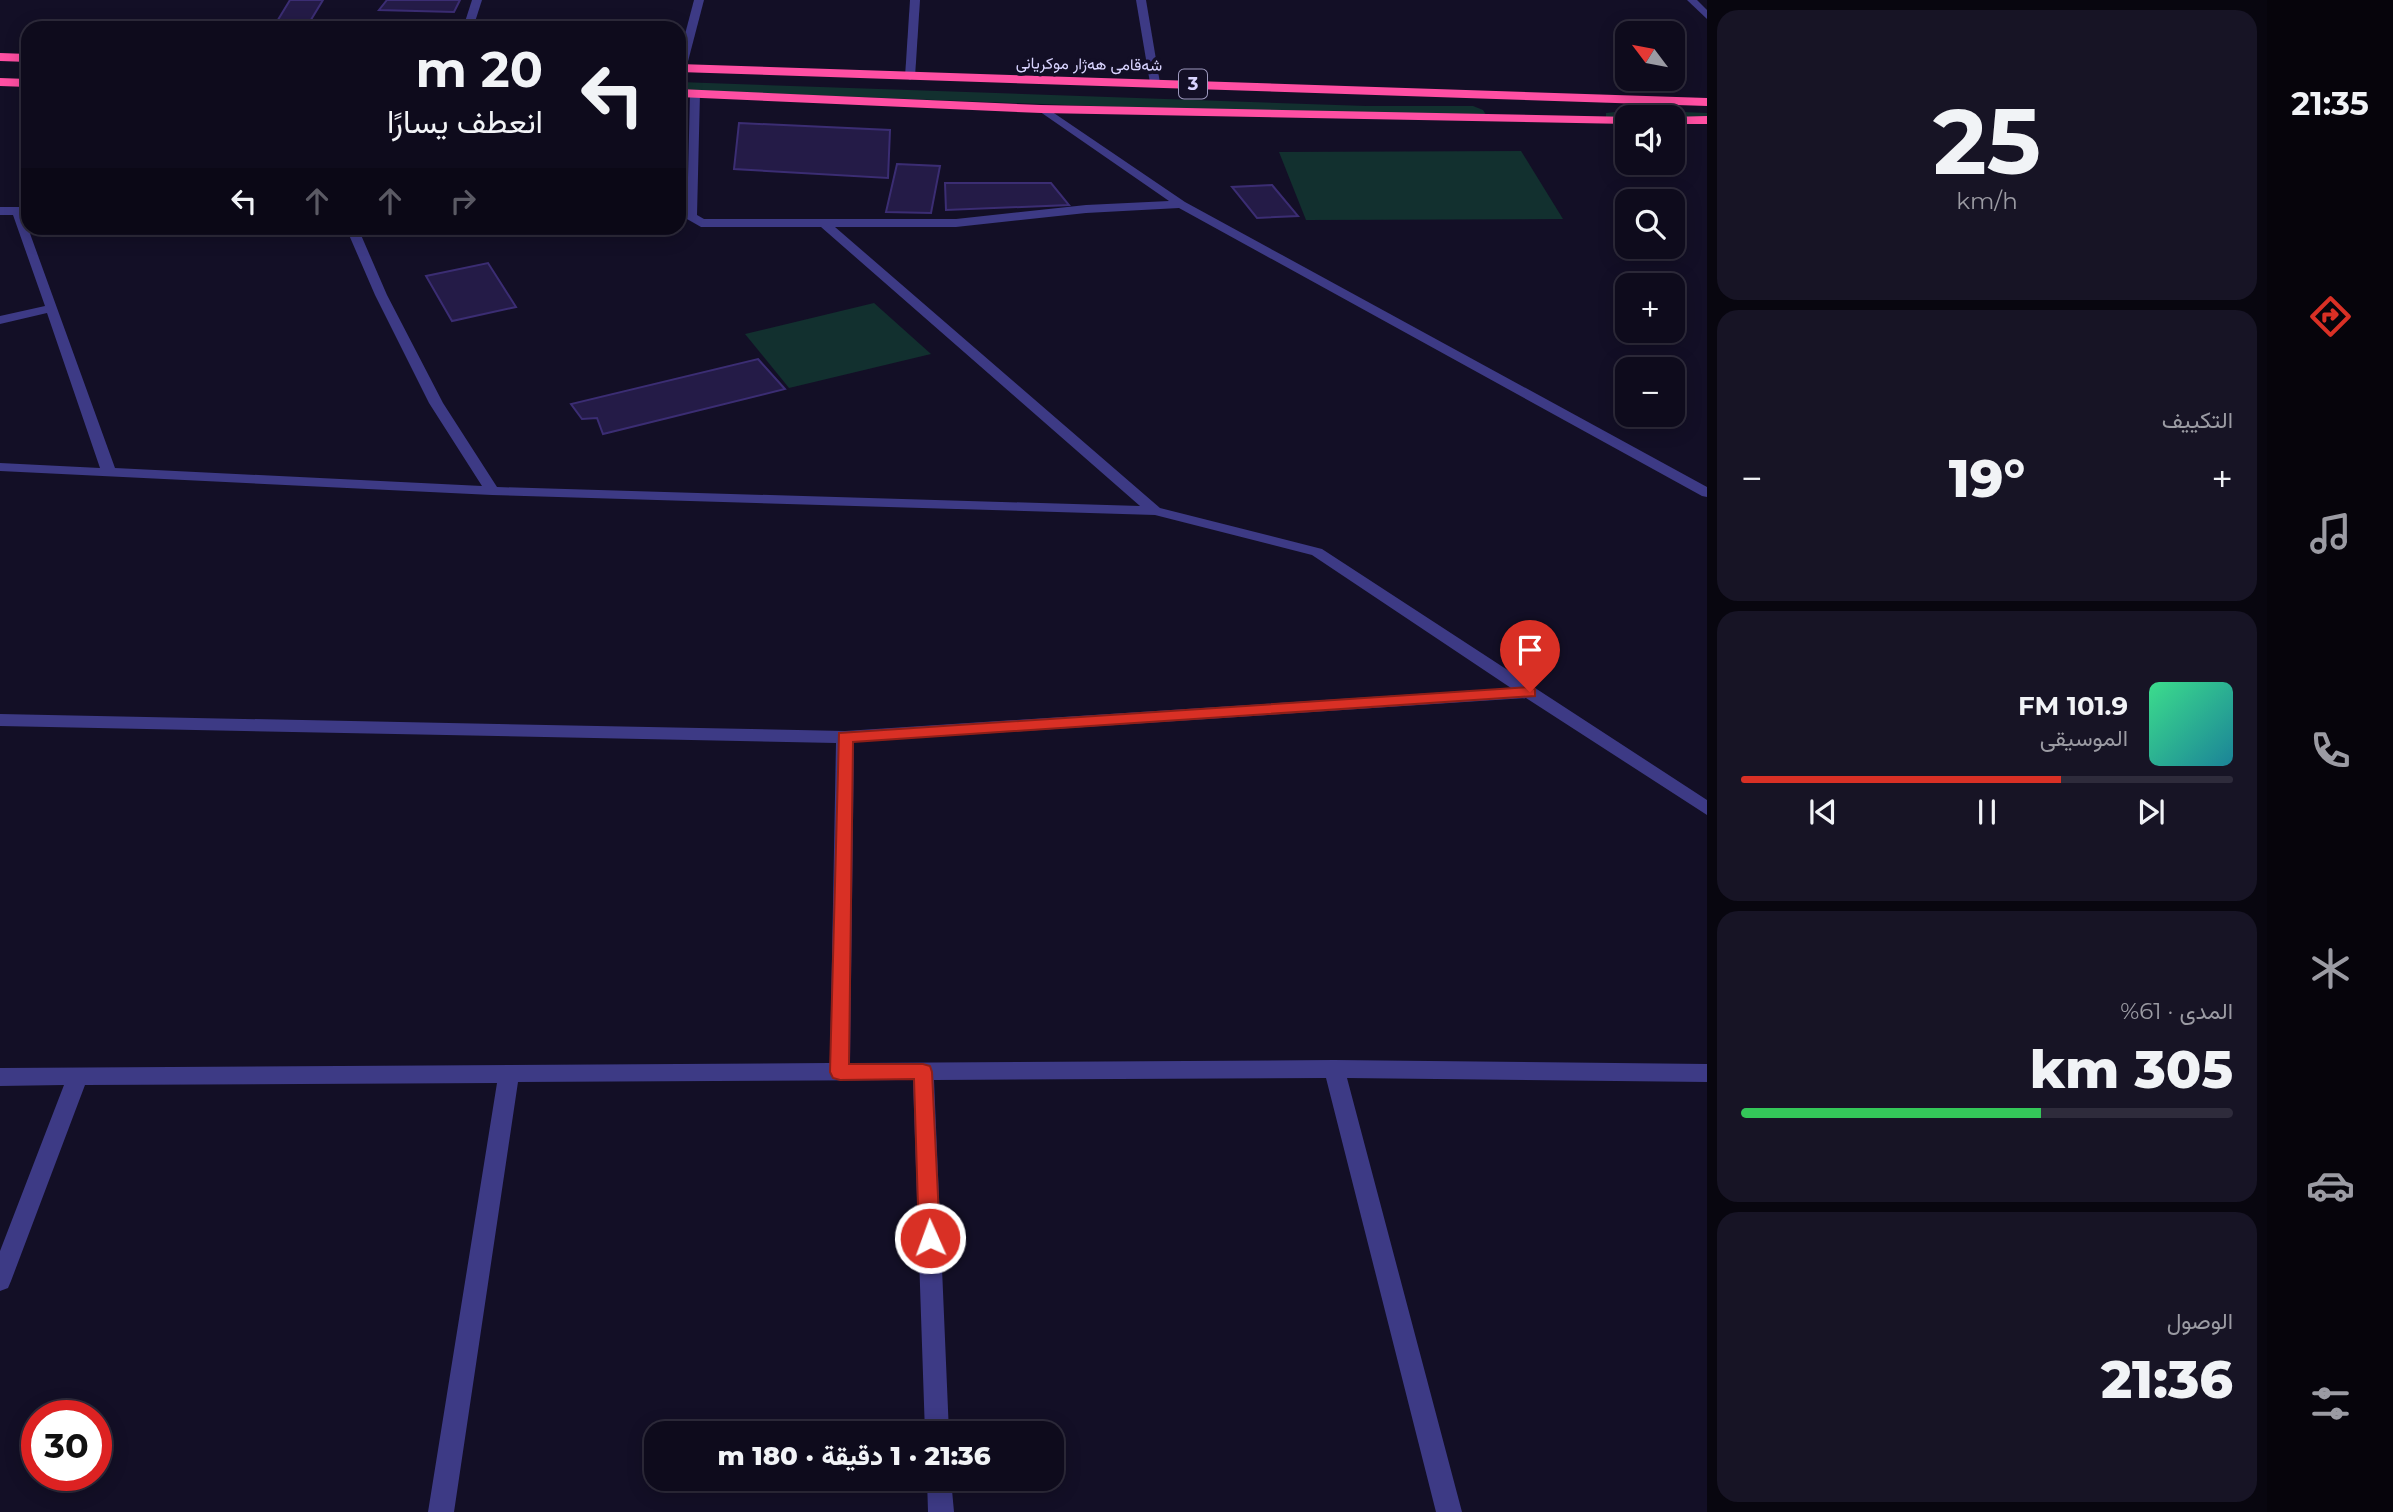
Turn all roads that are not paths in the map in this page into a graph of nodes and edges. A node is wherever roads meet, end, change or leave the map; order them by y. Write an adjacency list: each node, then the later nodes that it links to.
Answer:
1 (477, 0): 7 (street)
2 (699, 0): 8 (street)
3 (915, 0): 12 (street)
4 (1141, 0): 15 (street)
5 (1692, 0): 6 (street)
6 (1707, 16)
7 (470, 21)
8 (686, 47)
9 (0, 57): 10 (highway)
10 (21, 58)
11 (686, 69): 12 (highway, شەقامی ھەژار موکریانی / 3)
12 (911, 76): 15 (highway, شەقامی ھەژار موکریانی / 3)
13 (0, 82): 14 (highway)
14 (21, 83)
15 (1155, 83): 18 (highway, شەقامی ھەژار موکریانی / 3)
16 (686, 93): 17 (highway, 3)
17 (695, 93): 20 (highway, 3); 29 (street)
18 (1544, 97): 19 (highway, شەقامی ھەژار موکریانی / 3); 21 (highway)
19 (1707, 102)
20 (1041, 108): 21 (highway, 3); 25 (street)
21 (1561, 120): 22 (highway, 3)
22 (1615, 120)
23 (1685, 120): 24 (highway)
24 (1707, 120)
25 (1181, 204): 30 (street); 38 (street)
26 (0, 211): 27 (street)
27 (21, 211)
28 (686, 222): 29 (street)
29 (701, 223): 30 (street)
30 (825, 224): 39 (street)
31 (30, 235): 33 (street)
32 (355, 235): 37 (street)
33 (52, 308): 34 (street); 36 (street)
34 (0, 320)
35 (0, 467): 36 (street)
36 (109, 472): 37 (street)
37 (492, 491): 39 (street)
38 (1707, 493)
39 (1156, 511): 40 (street)
40 (1530, 692): 42 (street); 43 (street)
41 (0, 720): 42 (street)
42 (845, 737): 45 (street)
43 (1707, 809)
44 (1334, 1069): 46 (street); 47 (street); 56 (street)
45 (840, 1072): 46 (street); 48 (street)
46 (923, 1072): 52 (street)
47 (1707, 1073)
48 (509, 1074): 49 (street); 54 (street)
49 (78, 1076): 50 (street); 51 (street)
50 (0, 1077)
51 (0, 1281)
52 (937, 1421)
53 (940, 1491): 55 (street)
54 (441, 1512)
55 (941, 1512)
56 (1449, 1512)

